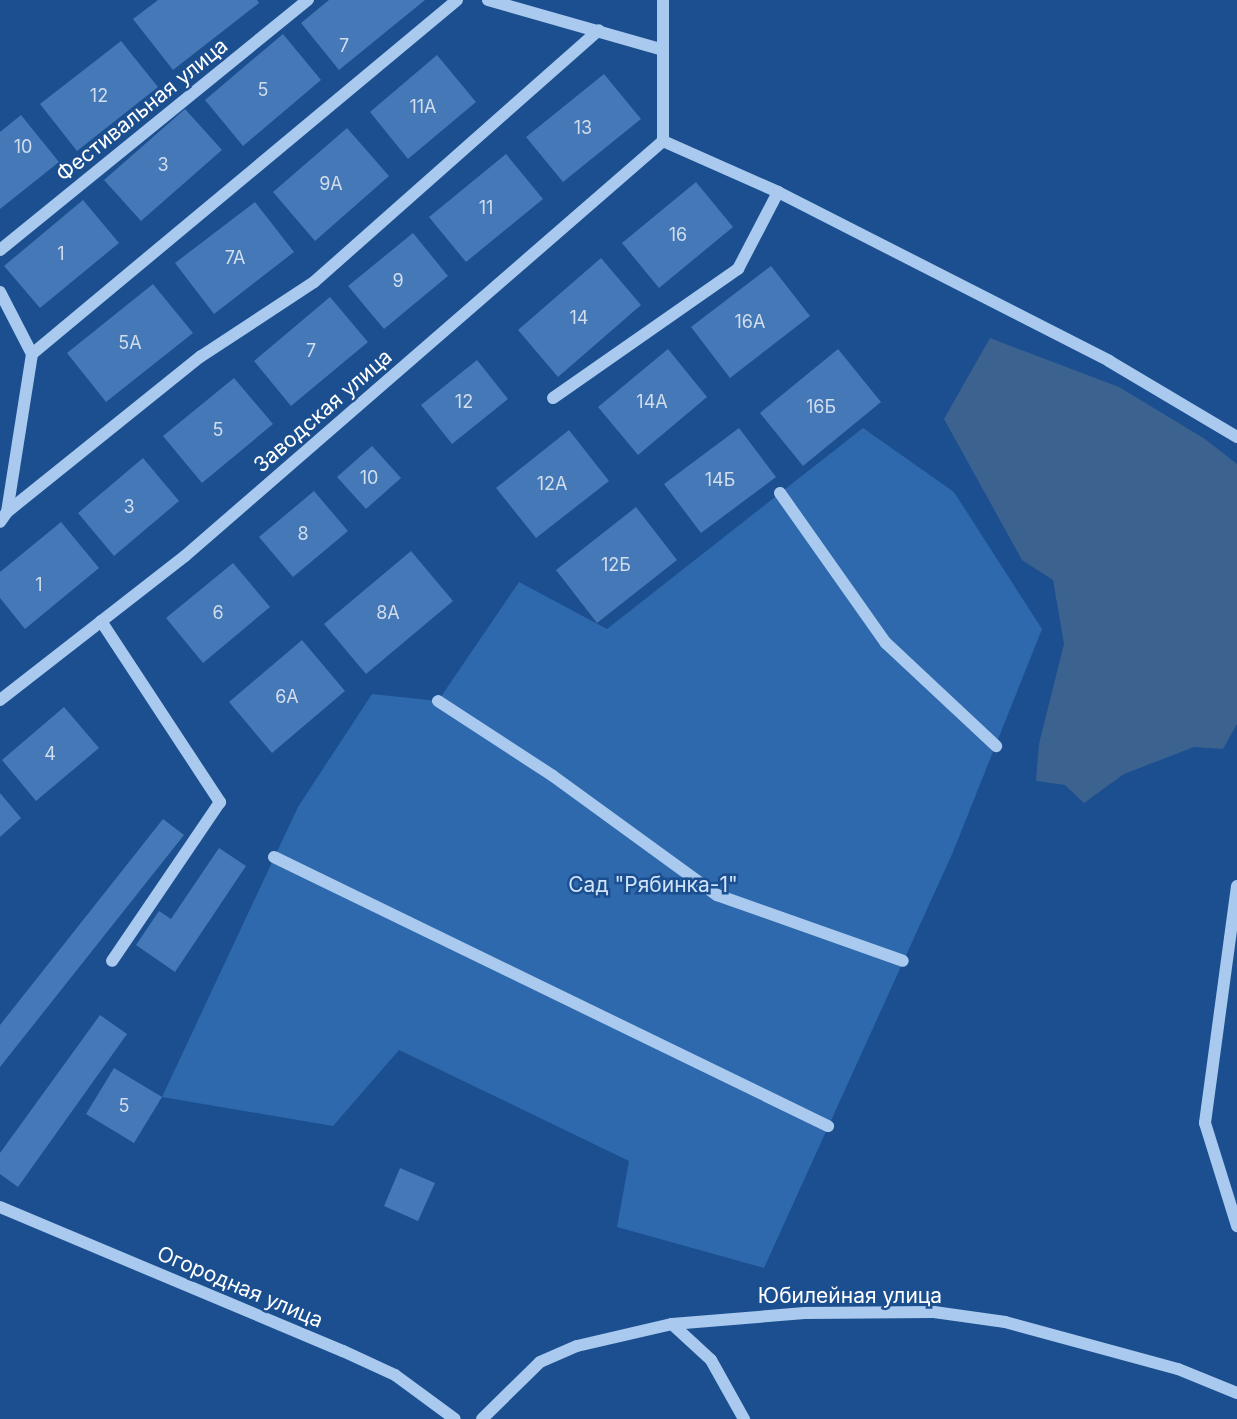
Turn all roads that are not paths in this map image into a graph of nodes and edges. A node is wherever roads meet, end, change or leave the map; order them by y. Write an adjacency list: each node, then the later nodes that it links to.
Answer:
1 (308, 0): 9 (street, Фестивальная улица)
2 (457, 0): 11 (street)
3 (488, 0): 5 (street)
4 (663, 0): 6 (street)
5 (599, 30): 6 (street); 15 (street)
6 (663, 50): 7 (street)
7 (663, 141): 8 (street); 16 (street, Заводская улица)
8 (778, 192): 12 (street); 13 (street)
9 (0, 250)
10 (0, 292): 11 (street)
11 (32, 354): 15 (street)
12 (553, 398)
13 (1237, 437)
14 (780, 493): 19 (street)
15 (4, 517)
16 (101, 621): 17 (street, Заводская улица); 22 (street)
17 (0, 699)
18 (438, 701): 23 (street)
19 (996, 746)
20 (274, 857): 24 (street)
21 (1237, 886): 26 (street)
22 (112, 961)
23 (903, 961)
24 (828, 1126)
25 (0, 1207): 29 (street, Огородная улица)
26 (1237, 1226)
27 (672, 1324): 28 (street, Юбилейная улица); 30 (street, Юбилейная улица); 31 (street)
28 (1237, 1393)
29 (455, 1419)
30 (482, 1419)
31 (744, 1419)

